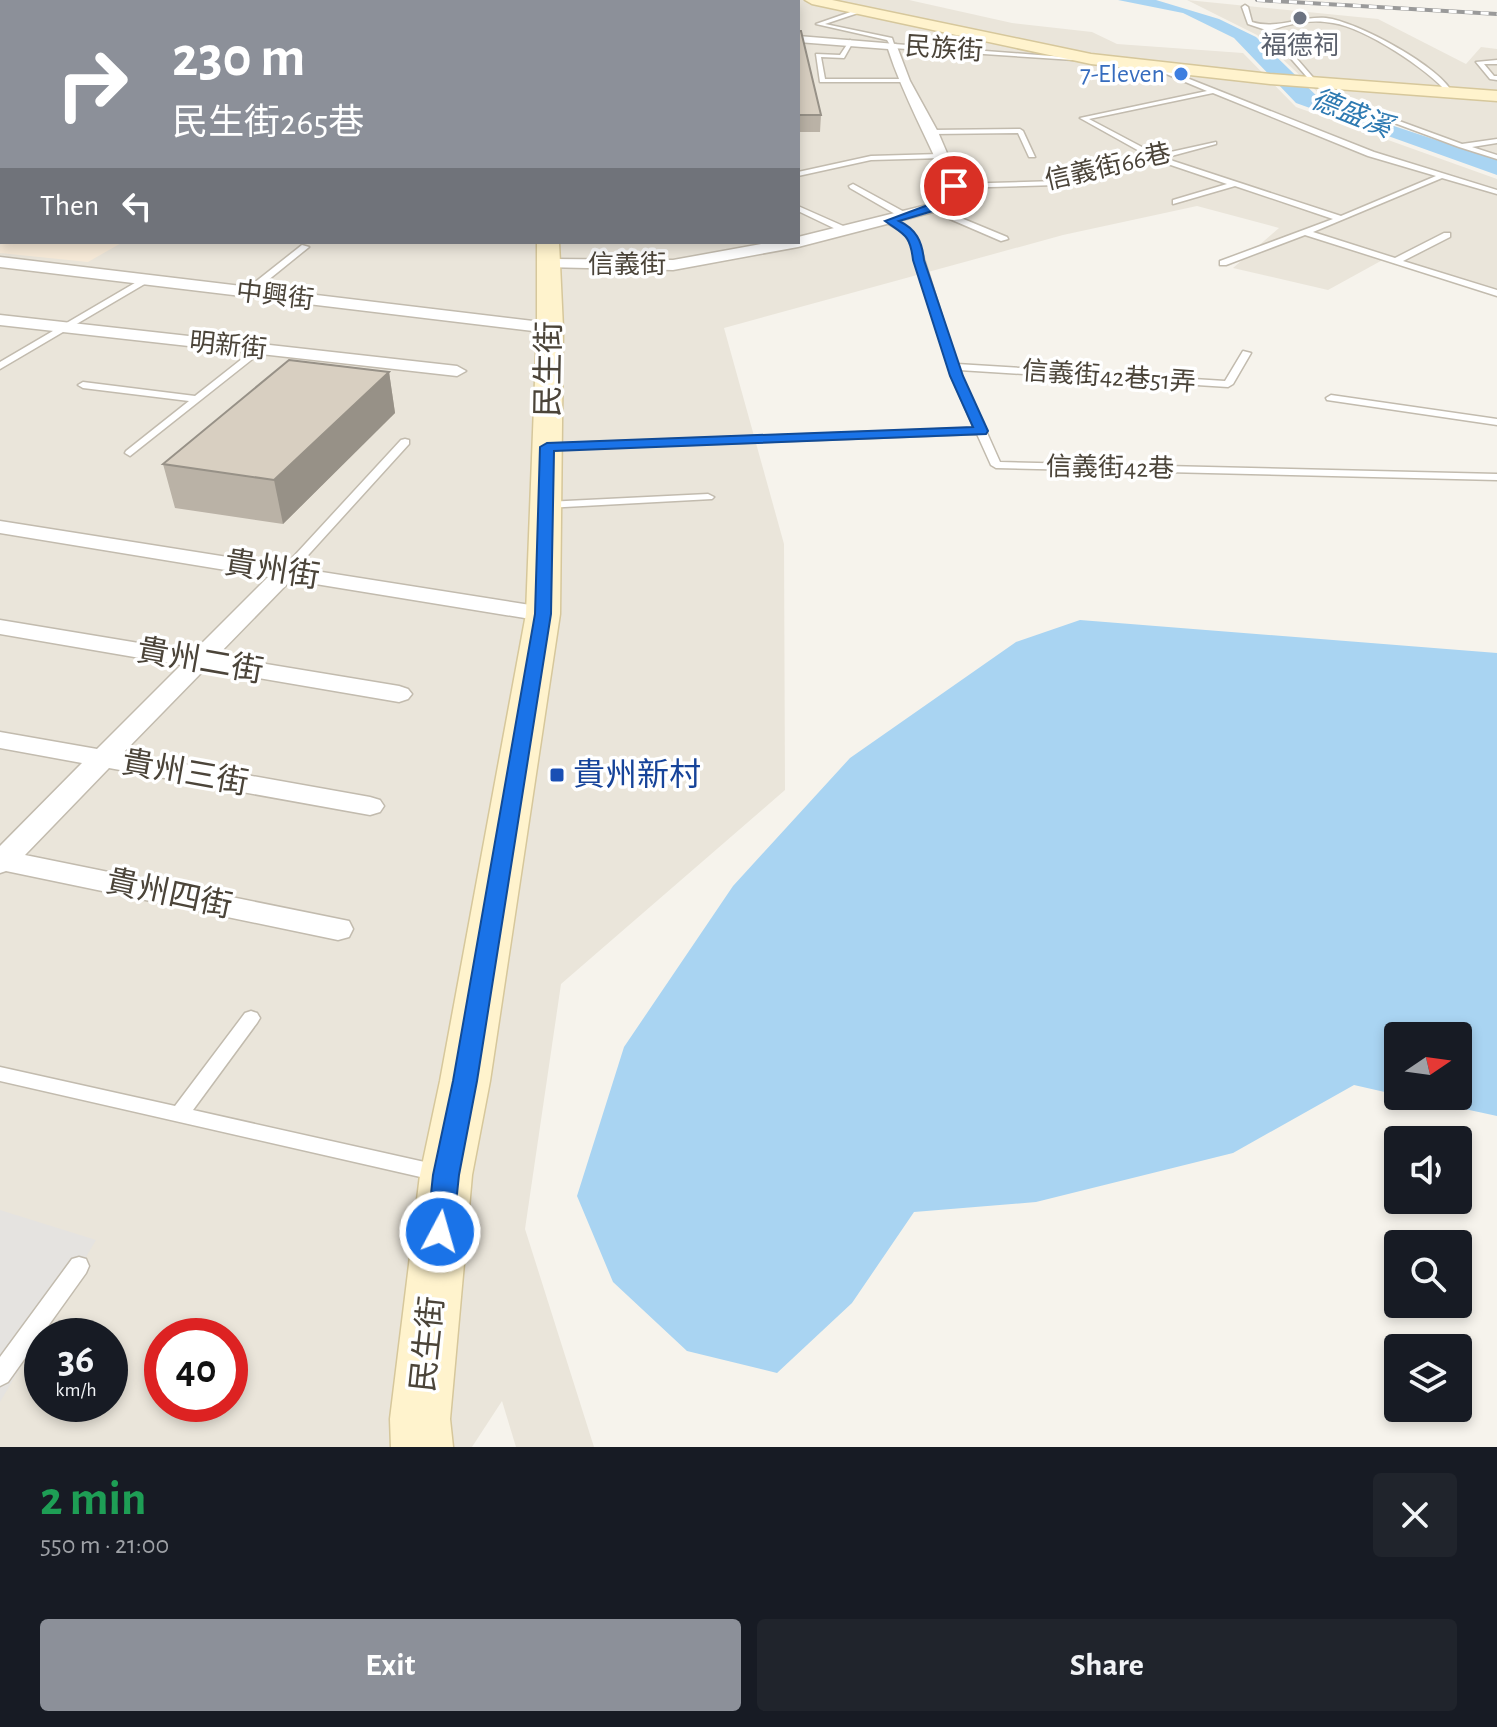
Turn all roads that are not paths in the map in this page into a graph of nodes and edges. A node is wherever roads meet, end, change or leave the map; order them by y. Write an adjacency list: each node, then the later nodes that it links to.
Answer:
1 (812, 0): 3 (street)
2 (1245, 7): 4 (lane)
3 (862, 10): 7 (lane); 8 (street)
4 (1268, 29): 13 (lane); 15 (lane)
5 (800, 39): 6 (street, 民族街)
6 (850, 42): 7 (street, 民族街); 12 (lane)
7 (892, 46): 8 (lane, 民族街); 12 (street)
8 (1091, 59): 10 (street)
9 (1497, 62): 11 (lane)
10 (1154, 67): 13 (street); 14 (lane)
11 (1497, 78)
12 (904, 81): 17 (street)
13 (1315, 83): 15 (street); 20 (lane)
14 (1214, 91): 24 (lane); 26 (lane)
15 (1451, 93): 16 (street)
16 (1497, 96)
17 (932, 132): 21 (lane); 22 (street)
18 (1497, 141): 20 (lane)
19 (1214, 143): 24 (lane, 信義街66巷)
20 (1461, 146): 23 (lane)
21 (1032, 155)
22 (940, 156): 25 (lane); 29 (street)
23 (1497, 157)
24 (1157, 158): 27 (lane); 29 (lane, 信義街66巷)
25 (800, 174)
26 (1439, 177): 30 (lane); 35 (lane)
27 (1235, 183): 31 (lane); 35 (lane)
28 (853, 186): 34 (lane)
29 (954, 186): 32 (street, 信義街)
30 (1497, 192)
31 (1176, 202)
32 (932, 208): 34 (street, 信義街); 40 (lane)
33 (800, 209): 37 (lane)
34 (905, 216): 36 (street, 信義街)
35 (1341, 219): 38 (lane)
36 (890, 221): 37 (street, 信義街); 59 (lane, 信義街42巷)
37 (847, 231): 41 (street, 信義街)
38 (1304, 232): 45 (lane); 47 (lane)
39 (1447, 235): 45 (lane)
40 (1004, 239)
41 (800, 242)
42 (762, 245): 44 (street, 信義街)
43 (305, 247): 51 (lane)
44 (549, 253): 55 (street, 民生街)
45 (1396, 261): 50 (lane)
46 (0, 262): 48 (street, 中興街)
47 (1223, 263)
48 (145, 280): 51 (street, 中興街); 54 (lane)
49 (1497, 280): 50 (lane)
50 (1482, 288): 52 (lane)
51 (248, 292): 55 (street, 中興街)
52 (1497, 293)
53 (0, 320): 54 (street, 明新街)
54 (63, 327): 56 (street, 明新街); 58 (lane)
55 (550, 328): 67 (street, 民生街)
56 (260, 349): 60 (street, 明新街); 63 (lane)
57 (1246, 353): 59 (lane, 信義街42巷51弄)
58 (0, 366)
59 (955, 367): 65 (lane, 信義街42巷)
60 (457, 371)
61 (83, 385): 63 (lane)
62 (1331, 398): 64 (lane)
63 (198, 399): 68 (lane)
64 (1497, 422)
65 (981, 431): 67 (lane); 69 (lane, 信義街42巷)
66 (405, 442): 73 (lane)
67 (547, 447): 71 (street, 民生街)
68 (130, 453)
69 (1497, 477)
70 (708, 497): 71 (lane)
71 (546, 505): 74 (street, 民生街)
72 (0, 527): 73 (street, 貴州街)
73 (287, 571): 74 (street, 貴州街); 76 (street)
74 (543, 614): 86 (street, 民生街)
75 (0, 627): 76 (street, 貴州二街)
76 (199, 661): 77 (street, 貴州二街); 79 (street)
77 (399, 694)
78 (0, 740): 79 (street, 貴州三街)
79 (102, 759): 80 (street, 貴州三街); 81 (street)
80 (370, 806)
81 (1, 861): 82 (street, 貴州四街)
82 (338, 929)
83 (251, 1018): 85 (lane)
84 (0, 1074): 85 (lane)
85 (179, 1114): 86 (lane)
86 (446, 1175): 89 (street, 民生街)
87 (79, 1266): 88 (lane)
88 (0, 1375)
89 (422, 1447)

